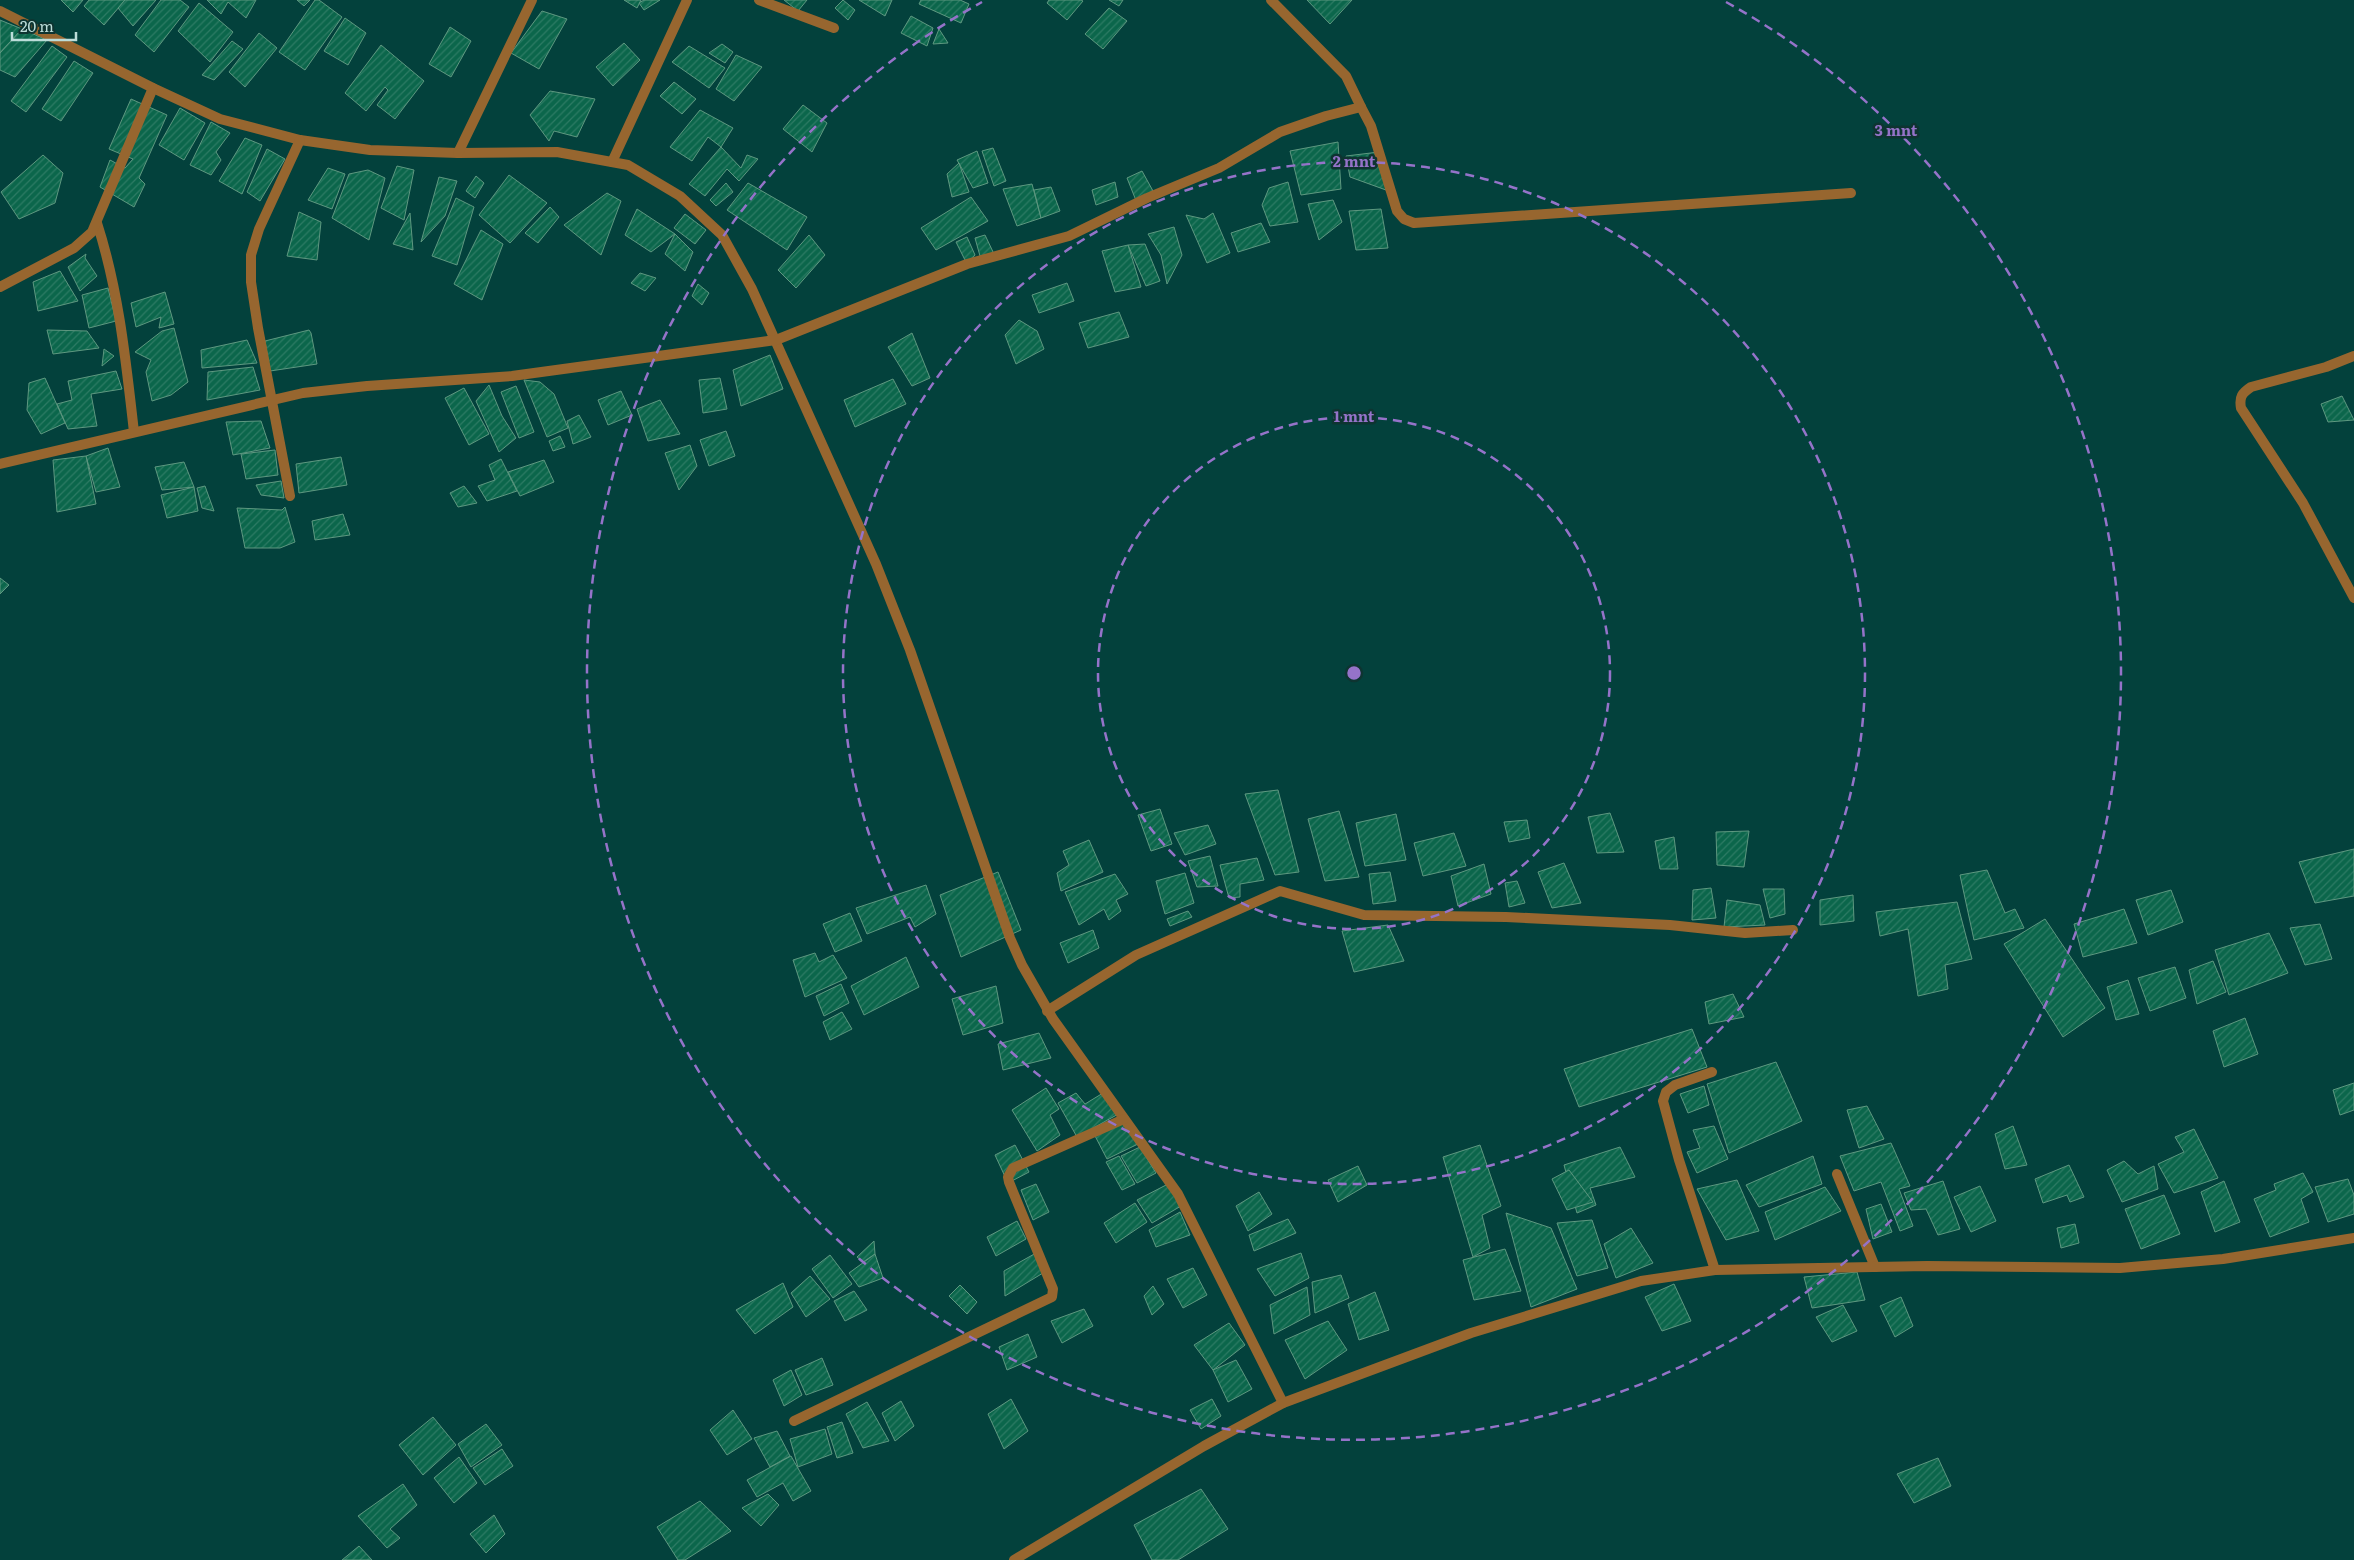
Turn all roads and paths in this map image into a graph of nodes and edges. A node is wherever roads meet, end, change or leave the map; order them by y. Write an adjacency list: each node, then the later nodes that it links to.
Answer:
1 (532, 0): 10 (street)
2 (687, 0): 11 (street)
3 (759, 0): 6 (street)
4 (1271, 0): 8 (street)
5 (0, 11): 7 (street)
6 (834, 28)
7 (153, 88): 9 (street); 13 (street)
8 (1361, 106): 12 (street); 15 (street)
9 (300, 140): 10 (street); 17 (street)
10 (458, 153): 11 (street)
11 (612, 162): 15 (street)
12 (1851, 193)
13 (97, 223): 14 (street); 18 (street)
14 (0, 286)
15 (776, 340): 17 (street); 23 (street)
16 (2354, 356): 21 (street)
17 (272, 400): 18 (street); 20 (street)
18 (134, 432): 19 (street)
19 (0, 464)
20 (290, 496)
21 (2354, 598)
22 (1793, 930): 23 (street)
23 (1048, 1010): 25 (street)
24 (1712, 1072): 29 (street)
25 (1124, 1119): 30 (street); 31 (street)
26 (1837, 1174): 28 (street)
27 (2354, 1238): 28 (street)
28 (1875, 1267): 29 (street)
29 (1715, 1270): 30 (street)
30 (1283, 1403): 32 (street)
31 (794, 1421)
32 (1014, 1560)

